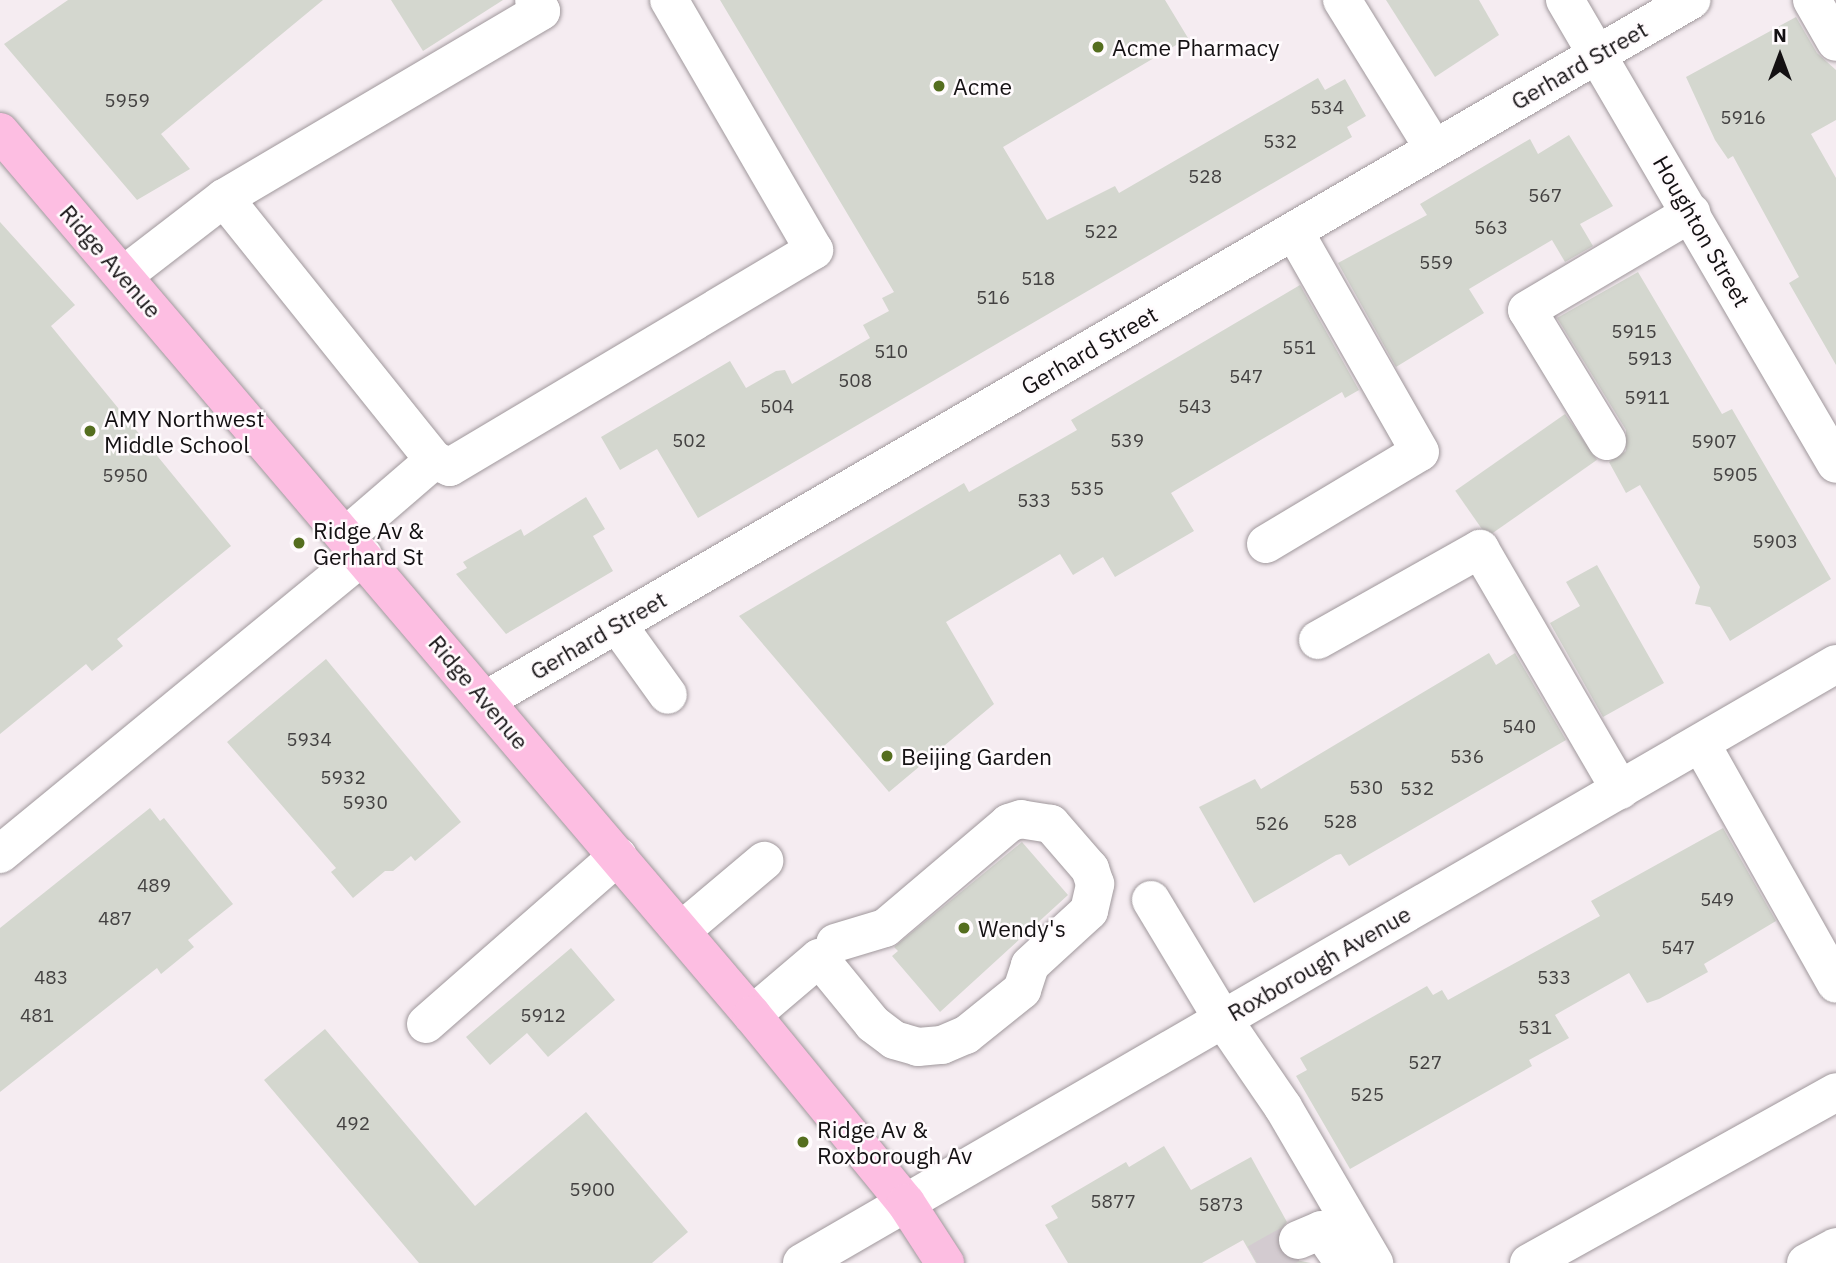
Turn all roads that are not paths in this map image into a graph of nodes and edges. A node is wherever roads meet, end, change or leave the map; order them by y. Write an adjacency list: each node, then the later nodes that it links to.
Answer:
1 (669, 0): 16 (street)
2 (1342, 0): 10 (street)
3 (1565, 0): 8 (street, Houghton Street)
4 (1691, 0): 8 (street, Gerhard Street)
5 (1812, 0): 7 (street)
6 (545, 4): 11 (street)
7 (1836, 42)
8 (1598, 54): 10 (street, Gerhard Street); 12 (street, Houghton Street)
9 (0, 132): 14 (main road, Ridge Avenue)
10 (1434, 149): 13 (street, Gerhard Street)
11 (223, 198): 14 (street); 16 (street)
12 (1691, 213): 15 (street); 17 (street, Houghton Street)
13 (1294, 231): 18 (street); 20 (street, Gerhard Street)
14 (124, 275): 19 (main road, Ridge Avenue)
15 (1607, 441)
16 (435, 460): 19 (street)
17 (1836, 464)
18 (1266, 544)
19 (355, 546): 24 (main road, Ridge Avenue); 27 (street)
20 (617, 624): 23 (street); 24 (street, Gerhard Street)
21 (1318, 640): 26 (street)
22 (1836, 664): 25 (street, Roxborough Avenue)
23 (668, 695)
24 (486, 700): 28 (main road, Ridge Avenue)
25 (1701, 744): 26 (street, Roxborough Avenue); 33 (street)
26 (1620, 790): 35 (street, Roxborough Avenue)
27 (0, 854)
28 (618, 856): 31 (main road, Ridge Avenue); 36 (street)
29 (764, 861): 31 (street)
30 (1151, 900): 35 (street)
31 (681, 931): 34 (main road, Ridge Avenue)
32 (827, 951): 32 (street); 34 (street)
33 (1836, 984)
34 (752, 1015): 38 (main road, Ridge Avenue)
35 (1222, 1018): 38 (street, Roxborough Avenue); 44 (street)
36 (426, 1024)
37 (1836, 1092): 45 (street)
38 (906, 1203): 41 (street, Roxborough Avenue); 42 (main road, Ridge Avenue)
39 (1298, 1240): 43 (street)
40 (1836, 1247): 46 (street)
41 (802, 1263)
42 (945, 1263)
43 (1344, 1263)
44 (1374, 1263)
45 (1529, 1263)
46 (1807, 1263)

